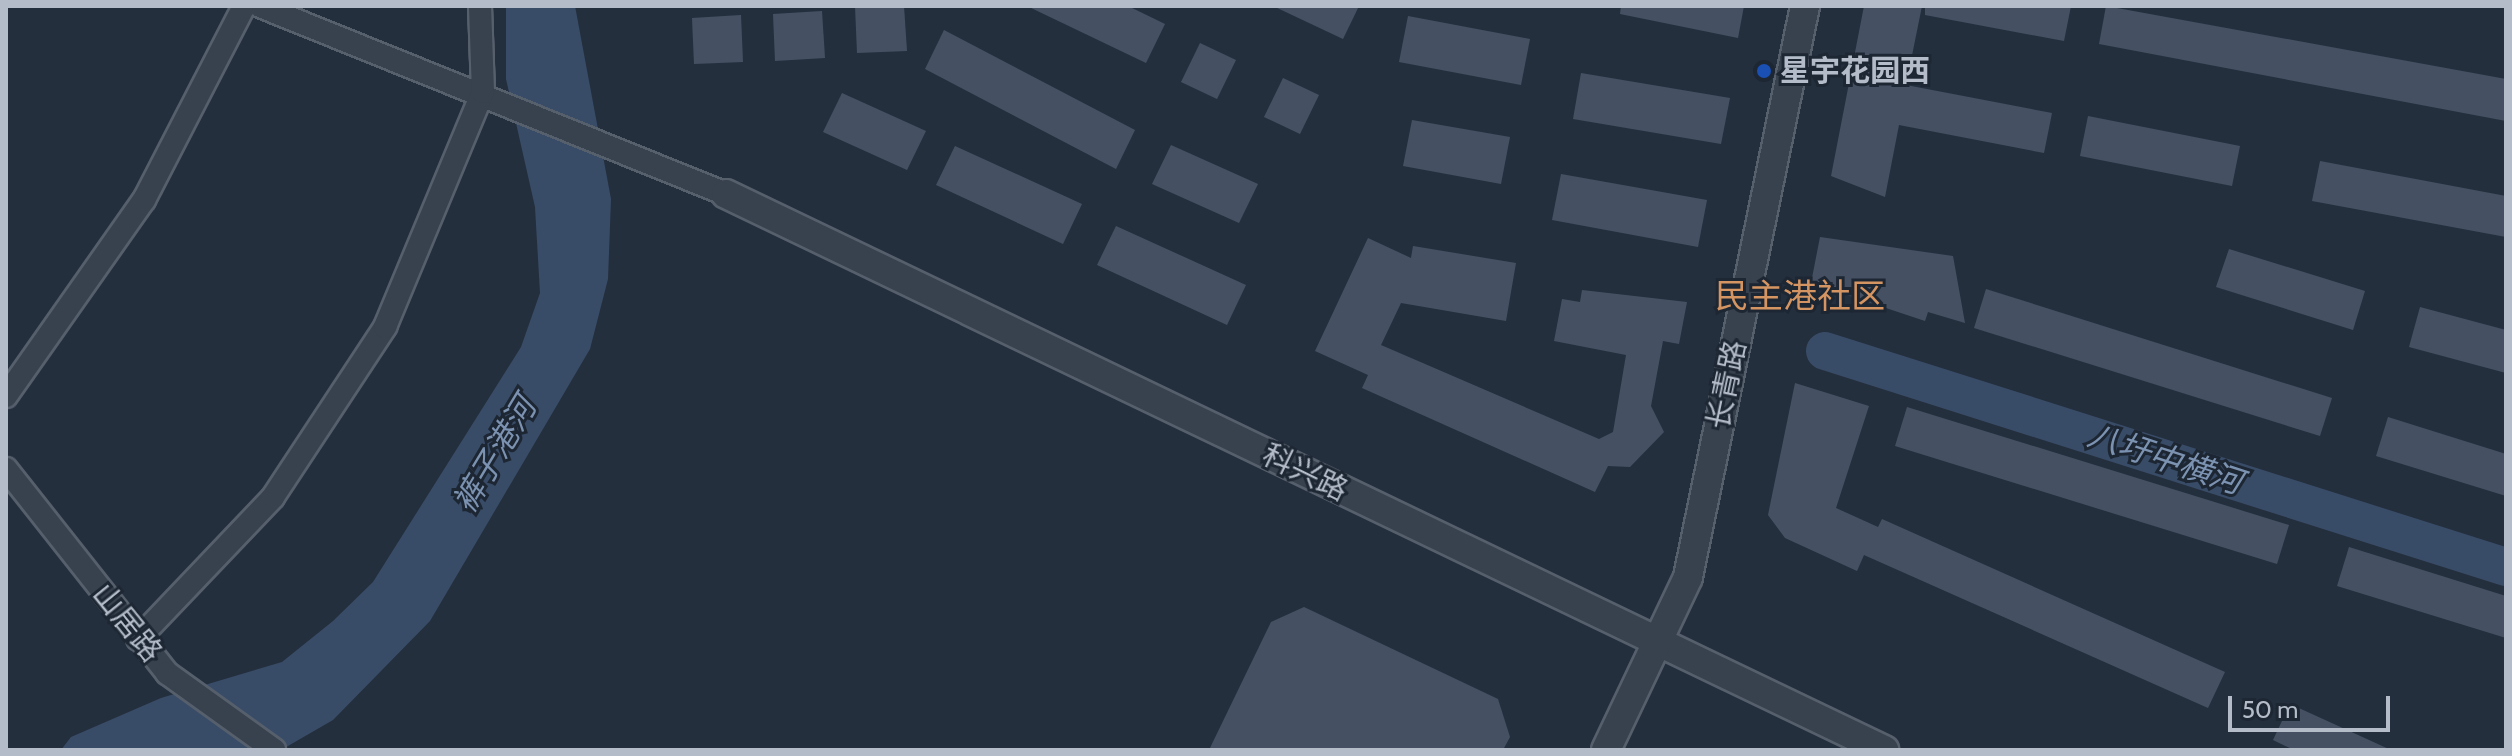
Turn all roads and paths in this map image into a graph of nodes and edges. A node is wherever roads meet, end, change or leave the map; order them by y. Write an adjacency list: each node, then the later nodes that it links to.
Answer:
1 (244, 6): 7 (street)
2 (260, 6): 5 (street)
3 (480, 6): 5 (street)
4 (1805, 6): 10 (street, 长青路)
5 (493, 96): 6 (street); 9 (street)
6 (726, 194): 10 (street, 科兴路)
7 (6, 396)
8 (6, 469): 9 (street, 山居路)
9 (138, 639): 11 (street, 山居路)
10 (1656, 643): 12 (street, 长青路); 13 (street, 科兴路)
11 (274, 750)
12 (1606, 750)
13 (1884, 750)

